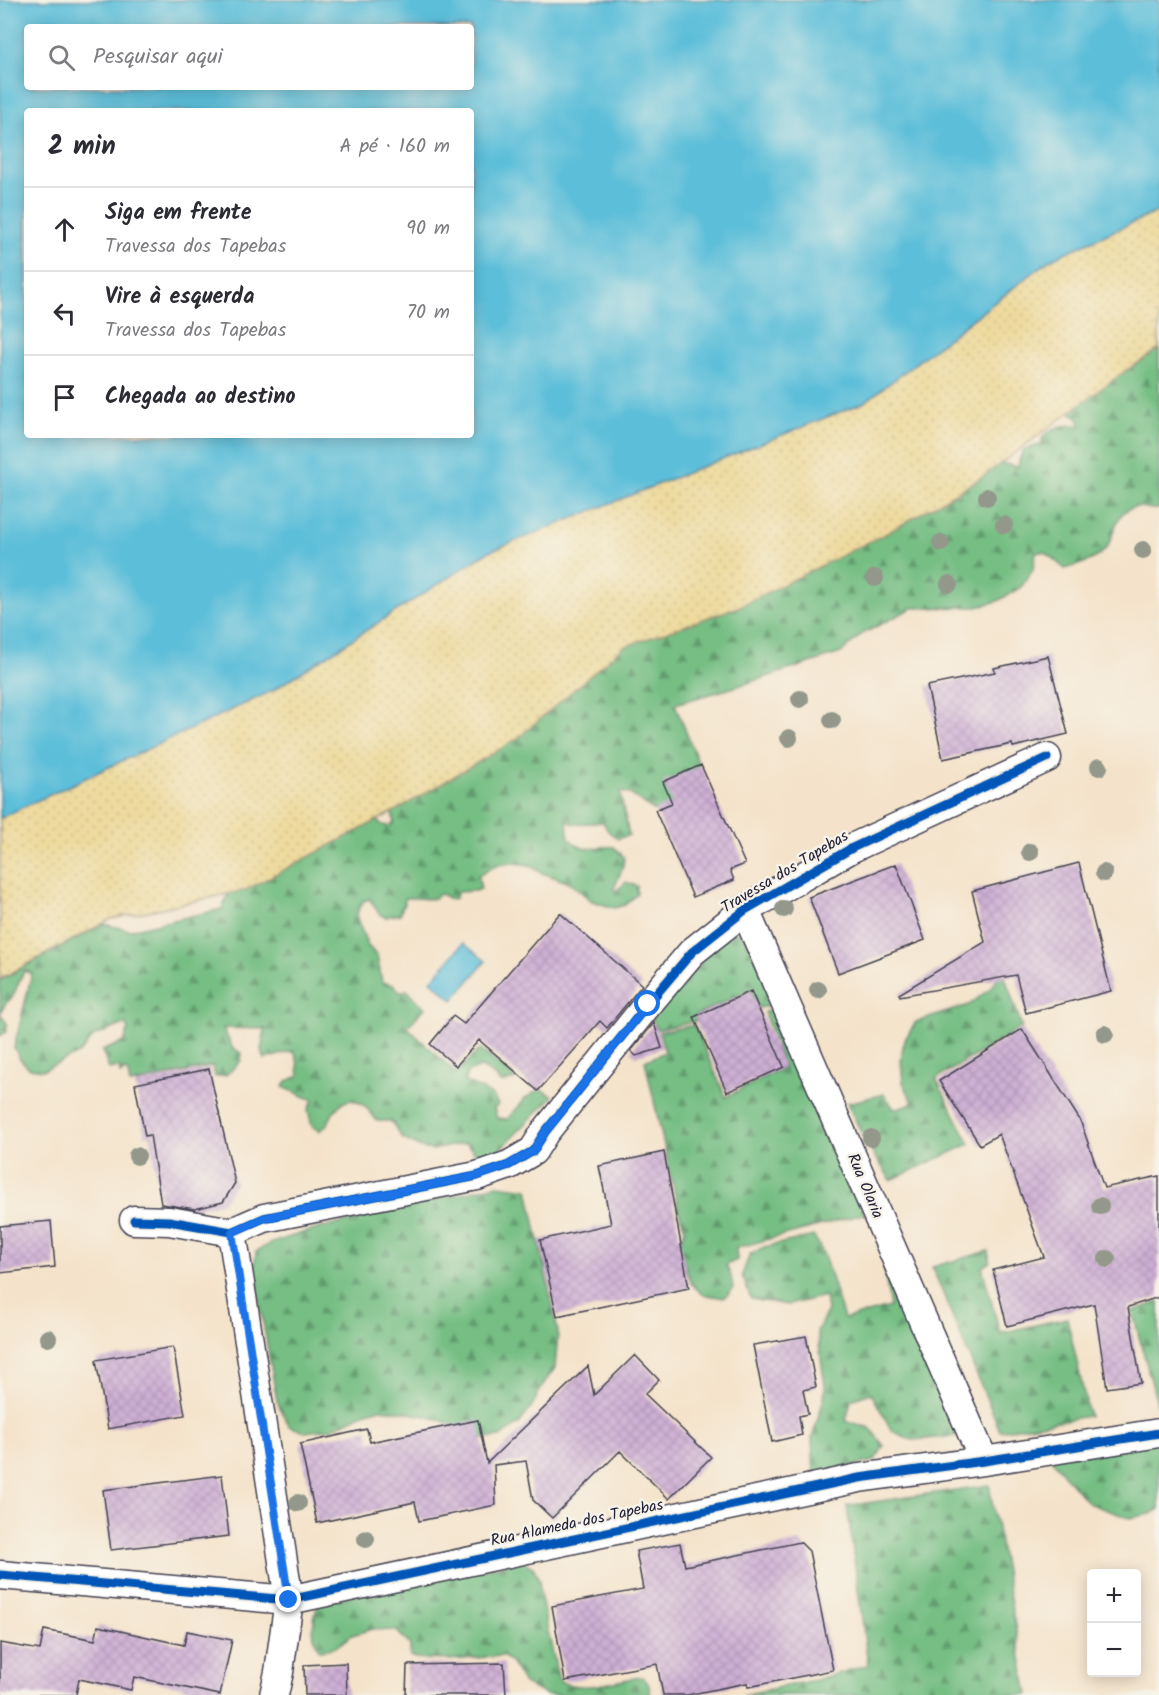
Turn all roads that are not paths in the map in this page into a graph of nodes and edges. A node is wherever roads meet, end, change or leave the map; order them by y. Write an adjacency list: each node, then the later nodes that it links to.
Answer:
1 (1047, 758): 2 (street, Travessa dos Tapebas)
2 (745, 910): 4 (street, Travessa dos Tapebas); 6 (street, Rua Olaria)
3 (134, 1220): 4 (street)
4 (232, 1232): 8 (street)
5 (1159, 1433): 6 (street, Rua Alameda dos Tapebas)
6 (984, 1461): 8 (street, Rua Alameda dos Tapebas)
7 (0, 1575): 8 (street, Rua Alameda dos Tapebas)
8 (289, 1600): 9 (street)
9 (274, 1695)

